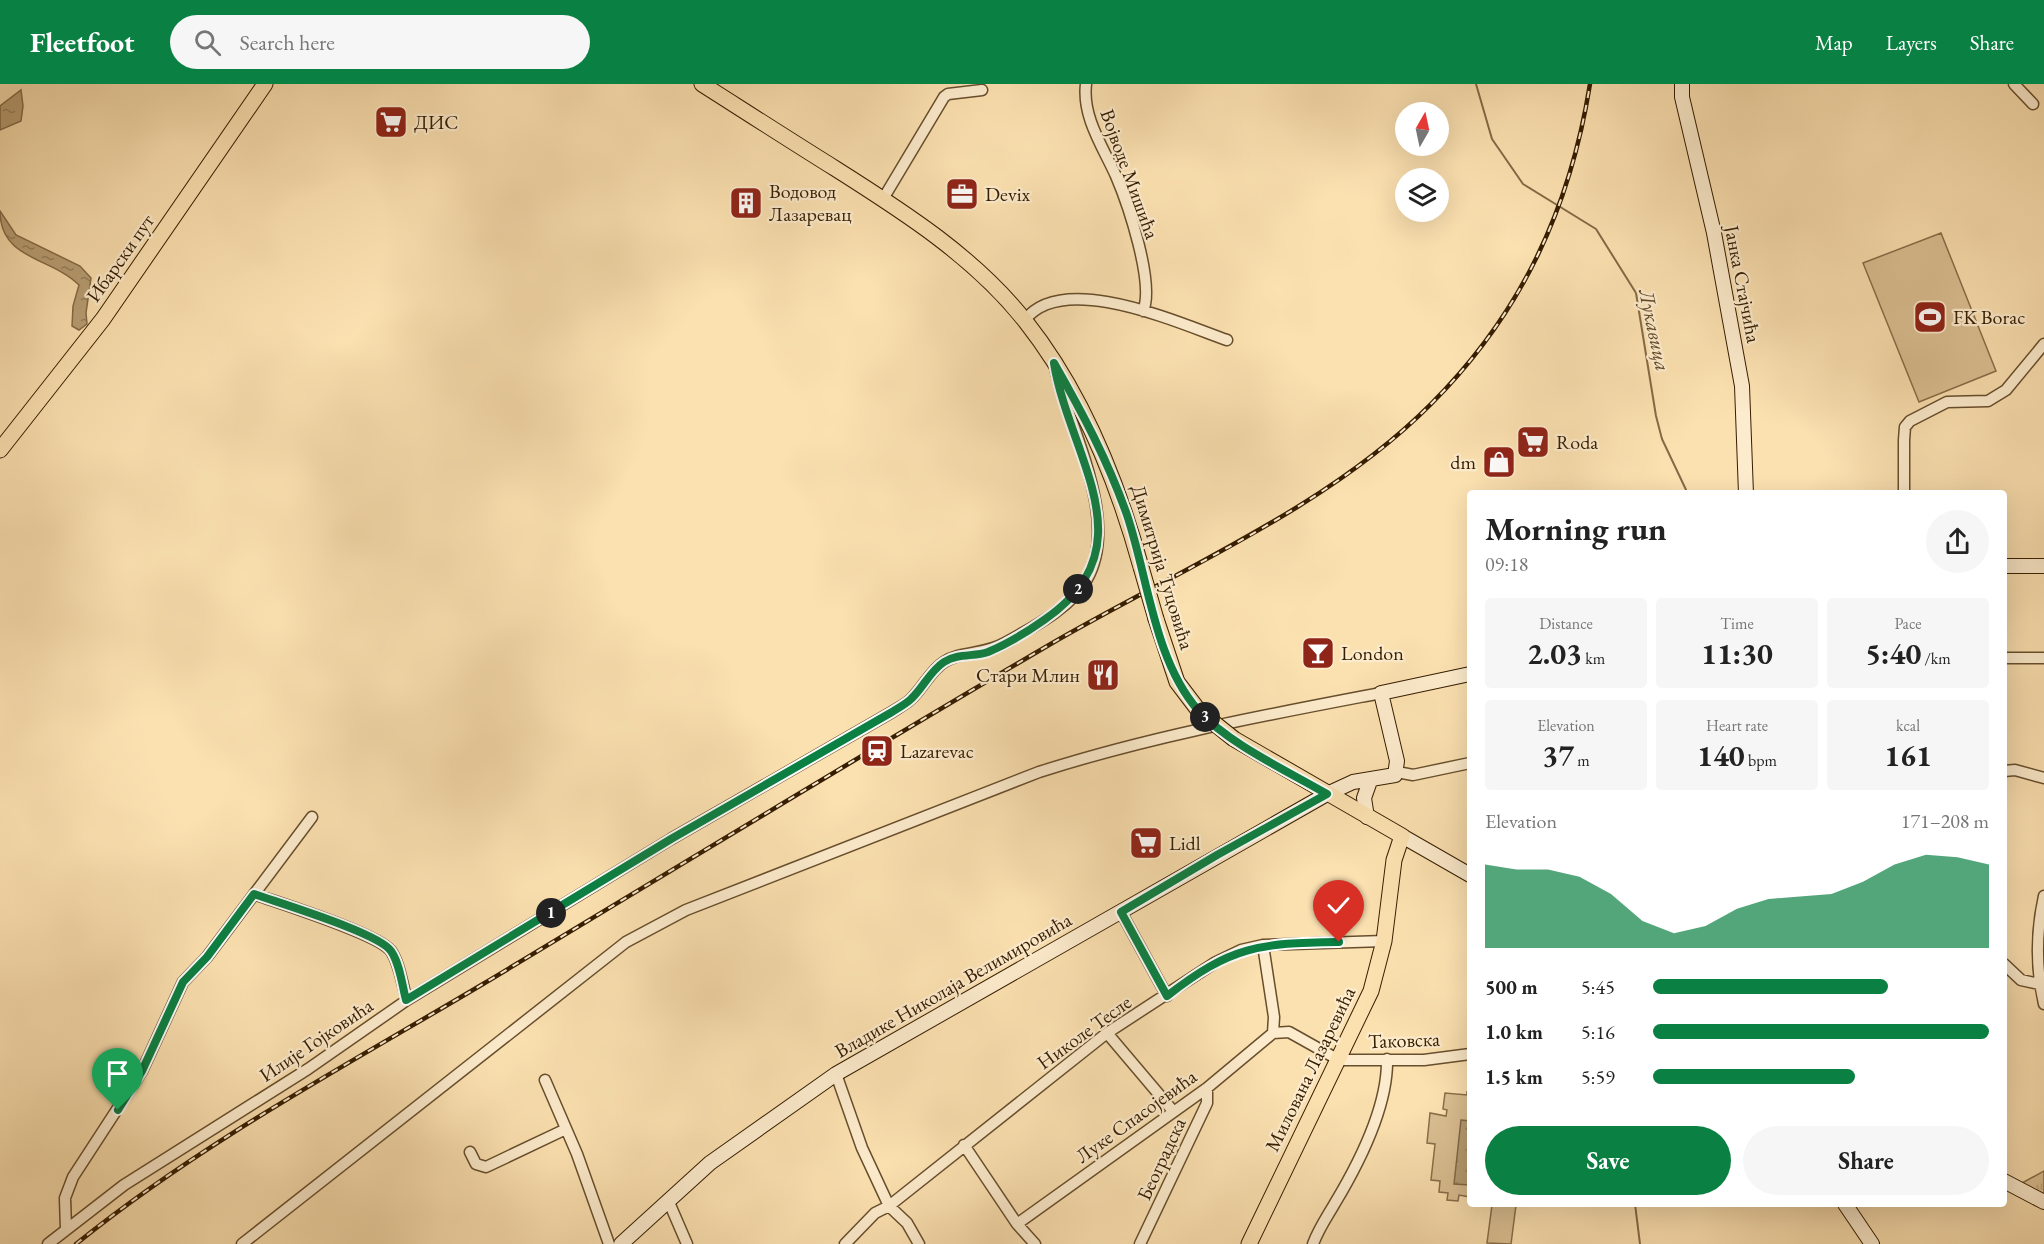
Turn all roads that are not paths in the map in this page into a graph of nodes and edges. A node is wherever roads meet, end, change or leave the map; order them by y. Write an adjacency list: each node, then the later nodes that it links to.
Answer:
1 (265, 84): 14 (main road, Ибарски пут)
2 (702, 84): 8 (main road, Димитрија Туцовића)
3 (1086, 84): 9 (street, Војводе Мишића)
4 (1682, 84): 15 (street, Јанка Стајчића)
5 (2014, 84): 7 (street)
6 (982, 90): 8 (street)
7 (2033, 104)
8 (883, 199): 10 (main road, Димитрија Туцовића)
9 (1143, 311): 10 (street); 11 (street)
10 (1024, 320): 13 (main road, Димитрија Туцовића)
11 (1227, 340)
12 (2044, 344): 16 (street)
13 (1054, 363): 28 (main road, Димитрија Туцовића, bridge); 41 (street, Илије Гојковића)
14 (0, 450)
15 (1746, 490)
16 (1904, 490)
17 (2007, 566): 18 (street)
18 (2044, 566)
19 (2007, 658): 20 (street)
20 (2044, 658)
21 (1467, 675): 22 (street)
22 (1381, 693): 24 (street); 65 (street)
23 (1467, 764): 24 (street)
24 (1397, 772): 27 (street, Владике Николаја Велимировића)
25 (2007, 773): 26 (street)
26 (2044, 778)
27 (1372, 782): 28 (street, Владике Николаја Велимировића); 30 (street)
28 (1327, 794): 30 (main road, Димитрија Туцовића); 35 (street, Владике Николаја Велимировића)
29 (312, 817): 33 (street)
30 (1367, 817): 31 (main road, Димитрија Туцовића)
31 (1402, 836): 32 (street, Димитрија Туцовића); 36 (main road, Милована Лазаревића)
32 (1467, 873)
33 (254, 894): 41 (street); 63 (street)
34 (2044, 896): 39 (street)
35 (1121, 912): 40 (street); 48 (street, Владике Николаја Велимировића)
36 (1384, 941): 37 (street, Николе Тесле); 47 (main road, Милована Лазаревића)
37 (1263, 945): 40 (street, Николе Тесле); 44 (street)
38 (2007, 967): 39 (street)
39 (2039, 984): 42 (street)
40 (1167, 996): 43 (street, Николе Тесле)
41 (406, 1000): 63 (street, Илије Гојковића)
42 (2044, 1004)
43 (1107, 1033): 53 (street); 55 (street, Николе Тесле)
44 (1273, 1033): 47 (street); 50 (street, Луке Спасојевића)
45 (1467, 1054): 46 (street, Таковска)
46 (1387, 1059): 47 (street, Таковска); 74 (street)
47 (1339, 1060): 73 (main road, Милована Лазаревића)
48 (836, 1074): 58 (street, Владике Николаја Велимировића); 60 (street)
49 (545, 1080): 54 (street)
50 (1207, 1088): 51 (street, Луке Спасојевића); 52 (street, Београдска)
51 (1195, 1095): 52 (street); 53 (street, Луке Спасојевића)
52 (1207, 1103): 72 (street, Београдска)
53 (1173, 1111): 62 (street, Луке Спасојевића)
54 (566, 1129): 56 (street); 66 (street)
55 (964, 1145): 60 (street, Николе Тесле); 62 (street)
56 (470, 1152)
57 (2007, 1183): 59 (street)
58 (668, 1200): 67 (street, Владике Николаја Велимировића); 68 (street)
59 (2044, 1202)
60 (889, 1206): 69 (street, Николе Тесле); 70 (street)
61 (1847, 1207): 75 (street)
62 (1017, 1224): 71 (street)
63 (66, 1230): 64 (street, Илије Гојковића)
64 (48, 1244)
65 (242, 1244)
66 (609, 1244)
67 (621, 1244)
68 (687, 1244)
69 (845, 1244)
70 (919, 1244)
71 (1035, 1244)
72 (1140, 1244)
73 (1250, 1244)
74 (1313, 1244)
75 (1872, 1244)

